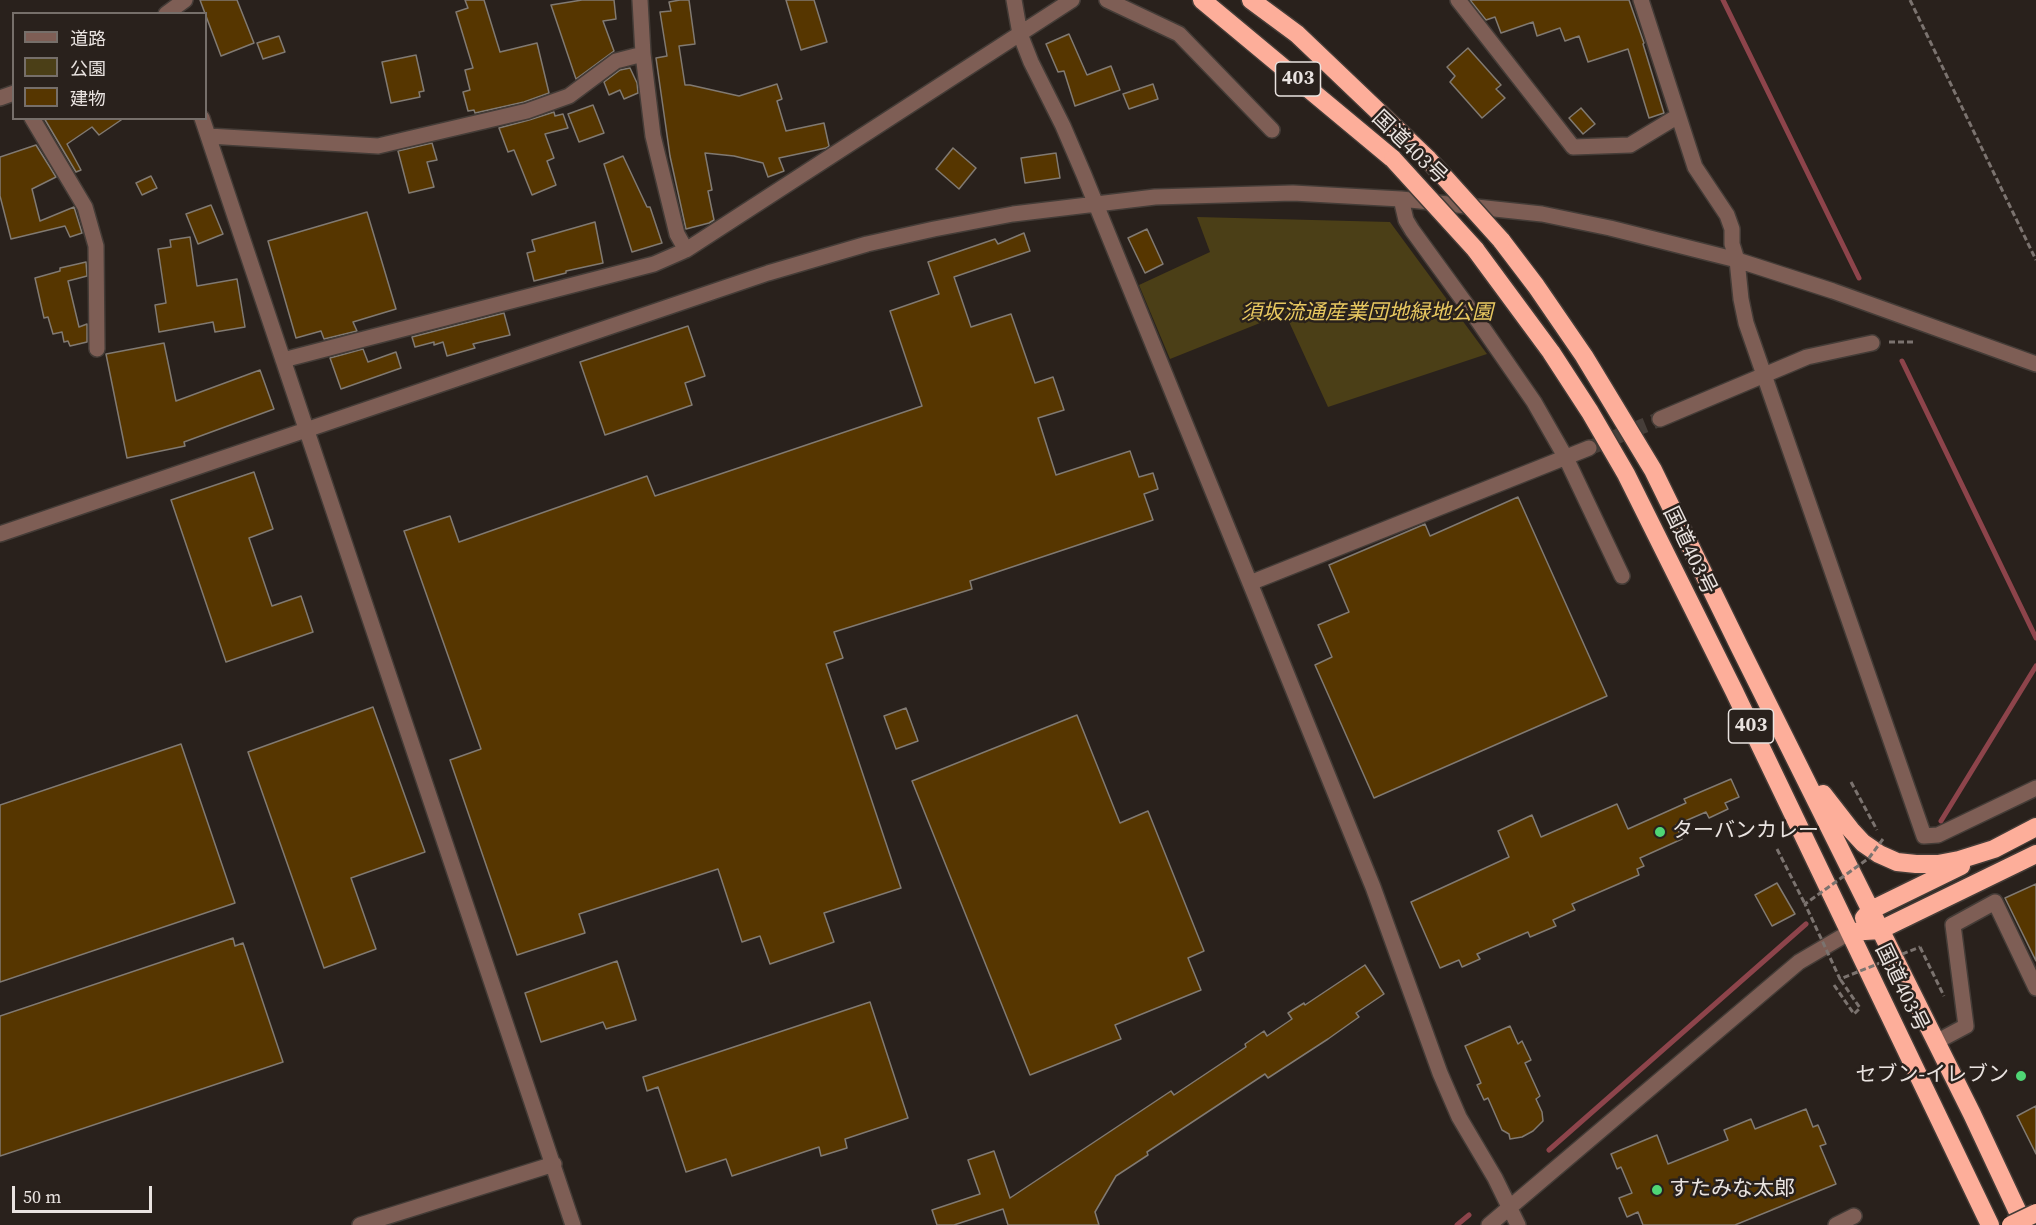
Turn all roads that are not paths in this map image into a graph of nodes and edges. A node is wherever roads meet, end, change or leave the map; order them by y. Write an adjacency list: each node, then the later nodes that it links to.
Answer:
1 (184, 0): 10 (street)
2 (640, 0): 12 (street)
3 (1014, 0): 11 (street)
4 (1072, 0): 11 (street)
5 (1107, 0): 16 (street)
6 (1202, 0): 41 (highway, 国道403号 / 403, bridge)
7 (1251, 0): 34 (highway, 国道403号 / 403, bridge)
8 (1458, 0): 13 (street)
9 (1641, 0): 13 (street)
10 (169, 12)
11 (1020, 34): 19 (street); 20 (street)
12 (643, 54): 17 (street); 20 (street)
13 (1678, 116): 21 (street)
14 (33, 120): 23 (street)
15 (203, 120): 17 (street)
16 (1272, 130)
17 (208, 136): 24 (street)
18 (1401, 199): 19 (street); 21 (street); 30 (street)
19 (1095, 203): 28 (street); 33 (street)
20 (686, 250): 24 (street)
21 (1737, 260): 25 (street); 26 (street)
22 (1872, 343): 26 (street)
23 (98, 350)
24 (283, 360): 28 (street)
25 (2036, 364)
26 (1764, 374): 27 (street); 35 (street)
27 (1660, 419)
28 (308, 431): 31 (street); 44 (street)
29 (1589, 448): 30 (street)
30 (1566, 458): 32 (street); 33 (street)
31 (0, 534)
32 (1622, 576)
33 (1250, 583): 45 (street)
34 (1791, 749): 37 (highway); 39 (highway, 国道403号 / 403)
35 (2036, 788)
36 (2036, 827): 37 (highway)
37 (1994, 849): 39 (highway)
38 (2036, 855): 40 (highway)
39 (1871, 910): 40 (highway, 国道403号 / 403); 41 (highway)
40 (1880, 930): 41 (highway); 43 (highway, 国道403号 / 403)
41 (1850, 932): 45 (street); 54 (highway, 国道403号 / 403)
42 (2036, 988): 43 (street)
43 (1936, 1042): 56 (highway, 国道403号 / 403)
44 (554, 1164): 49 (street); 50 (street)
45 (1510, 1207): 51 (street); 52 (street)
46 (2036, 1213): 55 (highway, bridge)
47 (1854, 1216): 53 (street)
48 (2036, 1219): 56 (highway)
49 (360, 1225)
50 (573, 1225)
51 (1489, 1225)
52 (1518, 1225)
53 (1836, 1225)
54 (1990, 1225)
55 (2011, 1225)
56 (2023, 1225)

